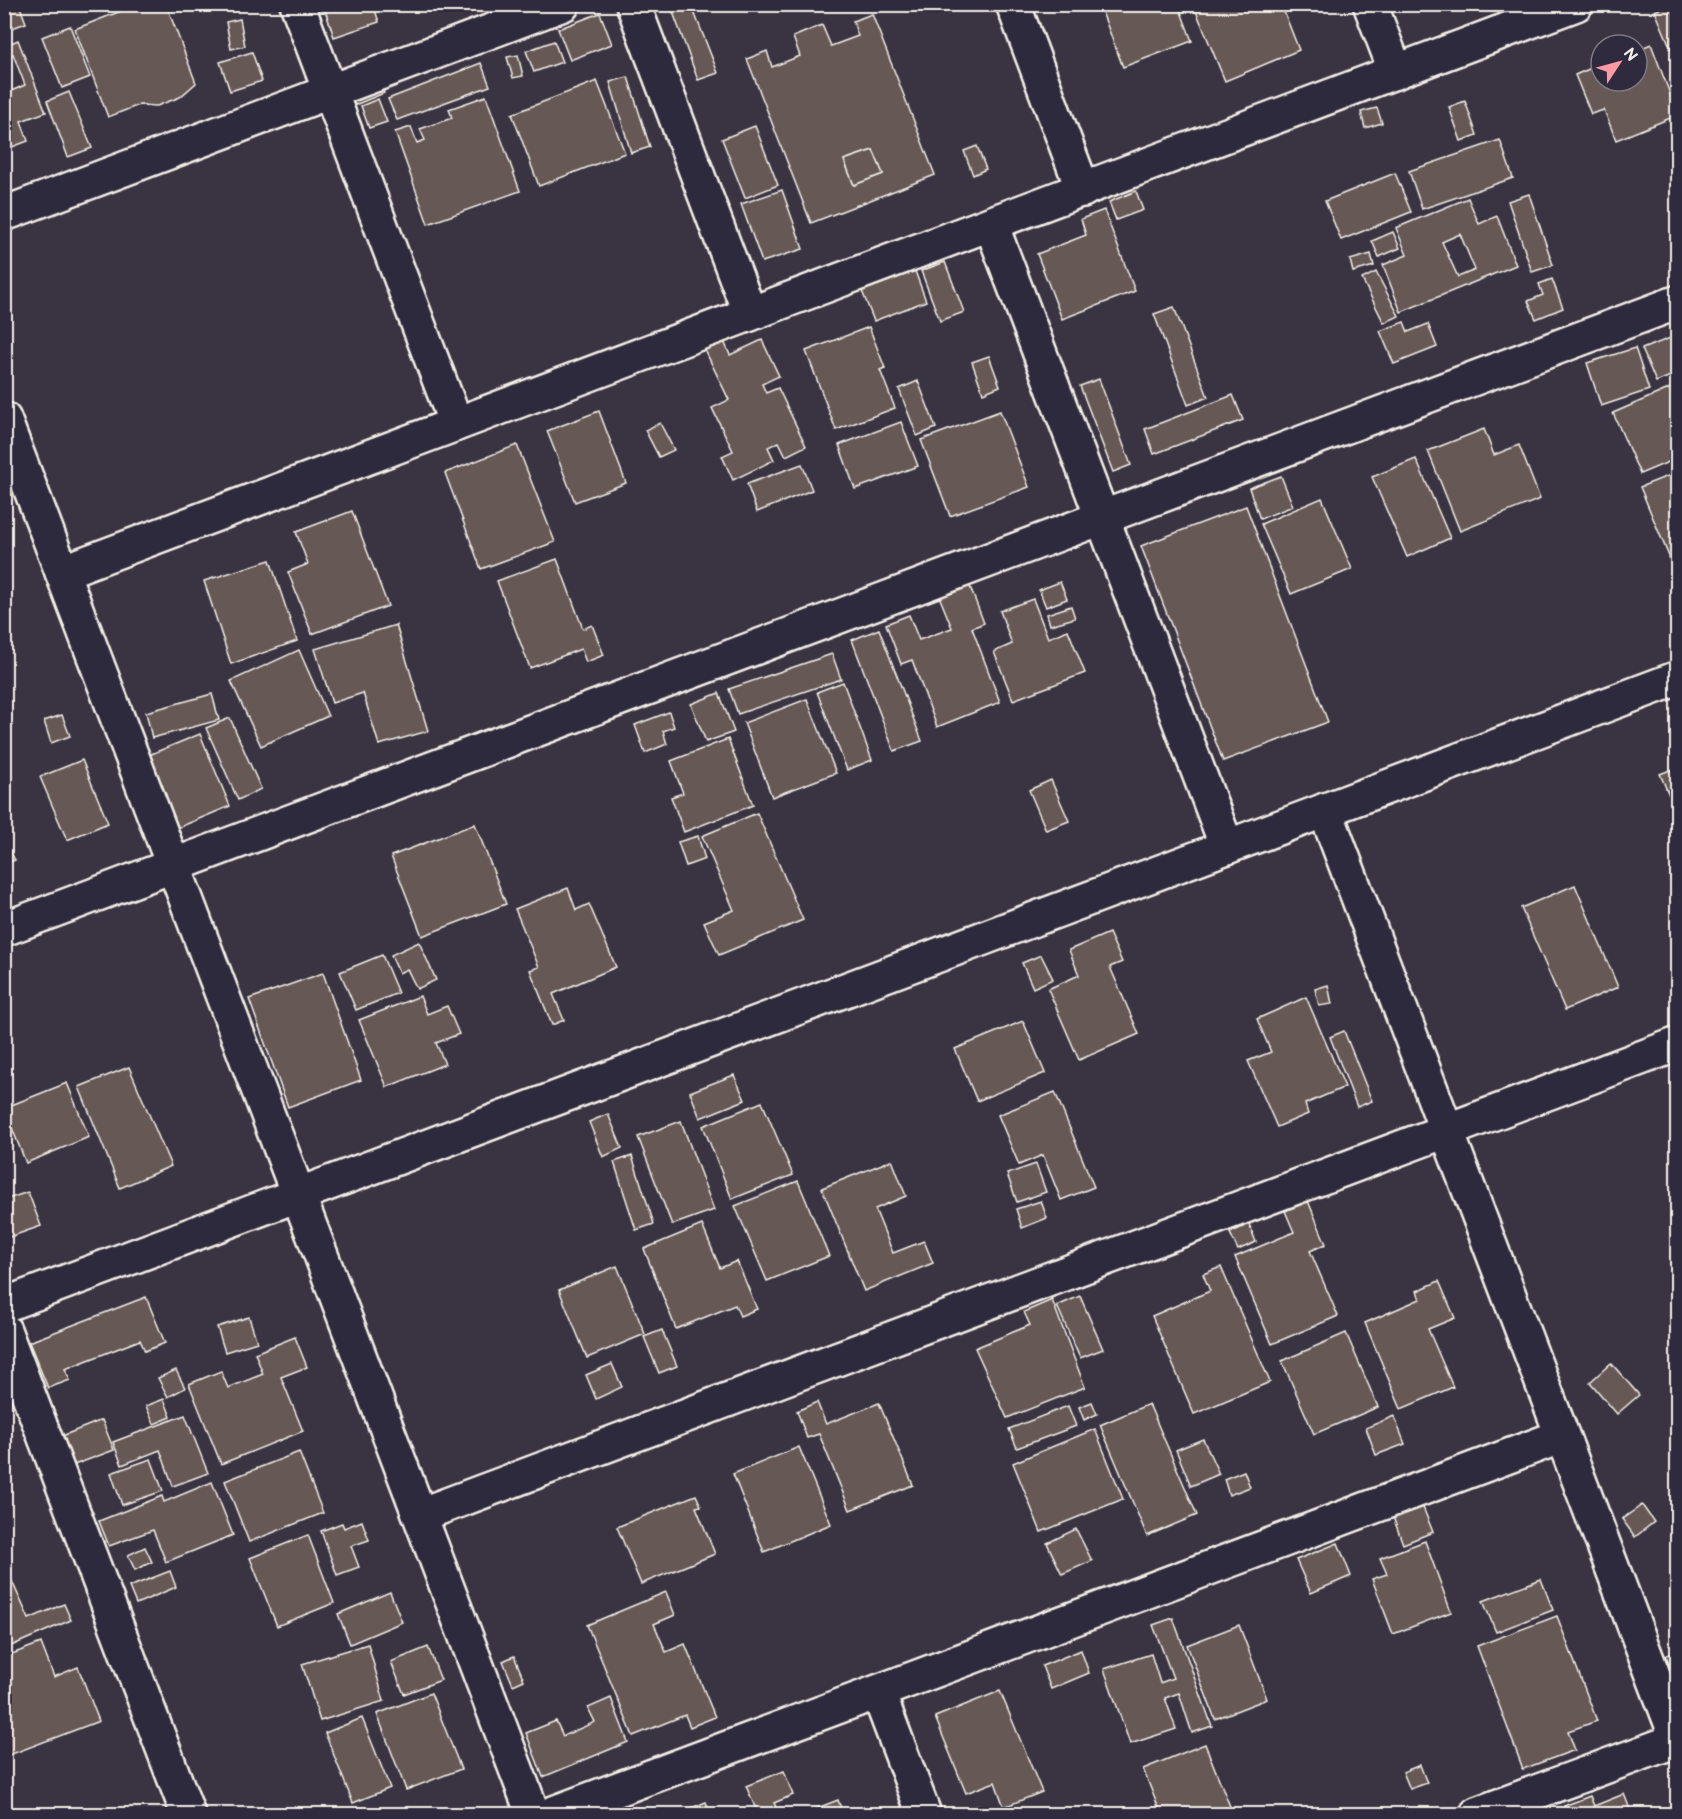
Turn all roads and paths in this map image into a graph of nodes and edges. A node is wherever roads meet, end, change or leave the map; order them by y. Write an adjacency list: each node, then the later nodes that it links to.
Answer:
1 (297, 4): 8 (street)
2 (563, 4): 8 (street)
3 (633, 4): 13 (street)
4 (1012, 4): 9 (street)
5 (1370, 4): 7 (street)
6 (1576, 4): 7 (street)
7 (1396, 72): 9 (street)
8 (330, 92): 10 (street); 15 (street)
9 (1083, 190): 11 (street)
10 (4, 214)
11 (991, 224): 13 (street); 16 (street)
12 (1677, 302): 16 (street)
13 (750, 314): 15 (street)
14 (4, 419): 17 (street)
15 (456, 424): 17 (street)
16 (1102, 518): 20 (street); 21 (street)
17 (62, 572): 21 (street)
18 (1677, 678): 19 (street)
19 (1325, 810): 20 (street); 24 (street)
20 (1227, 847): 25 (street)
21 (174, 866): 22 (street); 25 (street)
22 (4, 929)
23 (1677, 1044): 24 (street)
24 (1446, 1130): 28 (street); 29 (street)
25 (298, 1195): 26 (street); 29 (street)
26 (4, 1305)
27 (4, 1330): 32 (street)
28 (1562, 1436): 30 (street); 31 (street)
29 (420, 1515): 33 (street)
30 (878, 1692): 34 (street); 35 (street)
31 (1677, 1741): 36 (street)
32 (188, 1815)
33 (532, 1815)
34 (551, 1815)
35 (924, 1815)
36 (1477, 1815)

